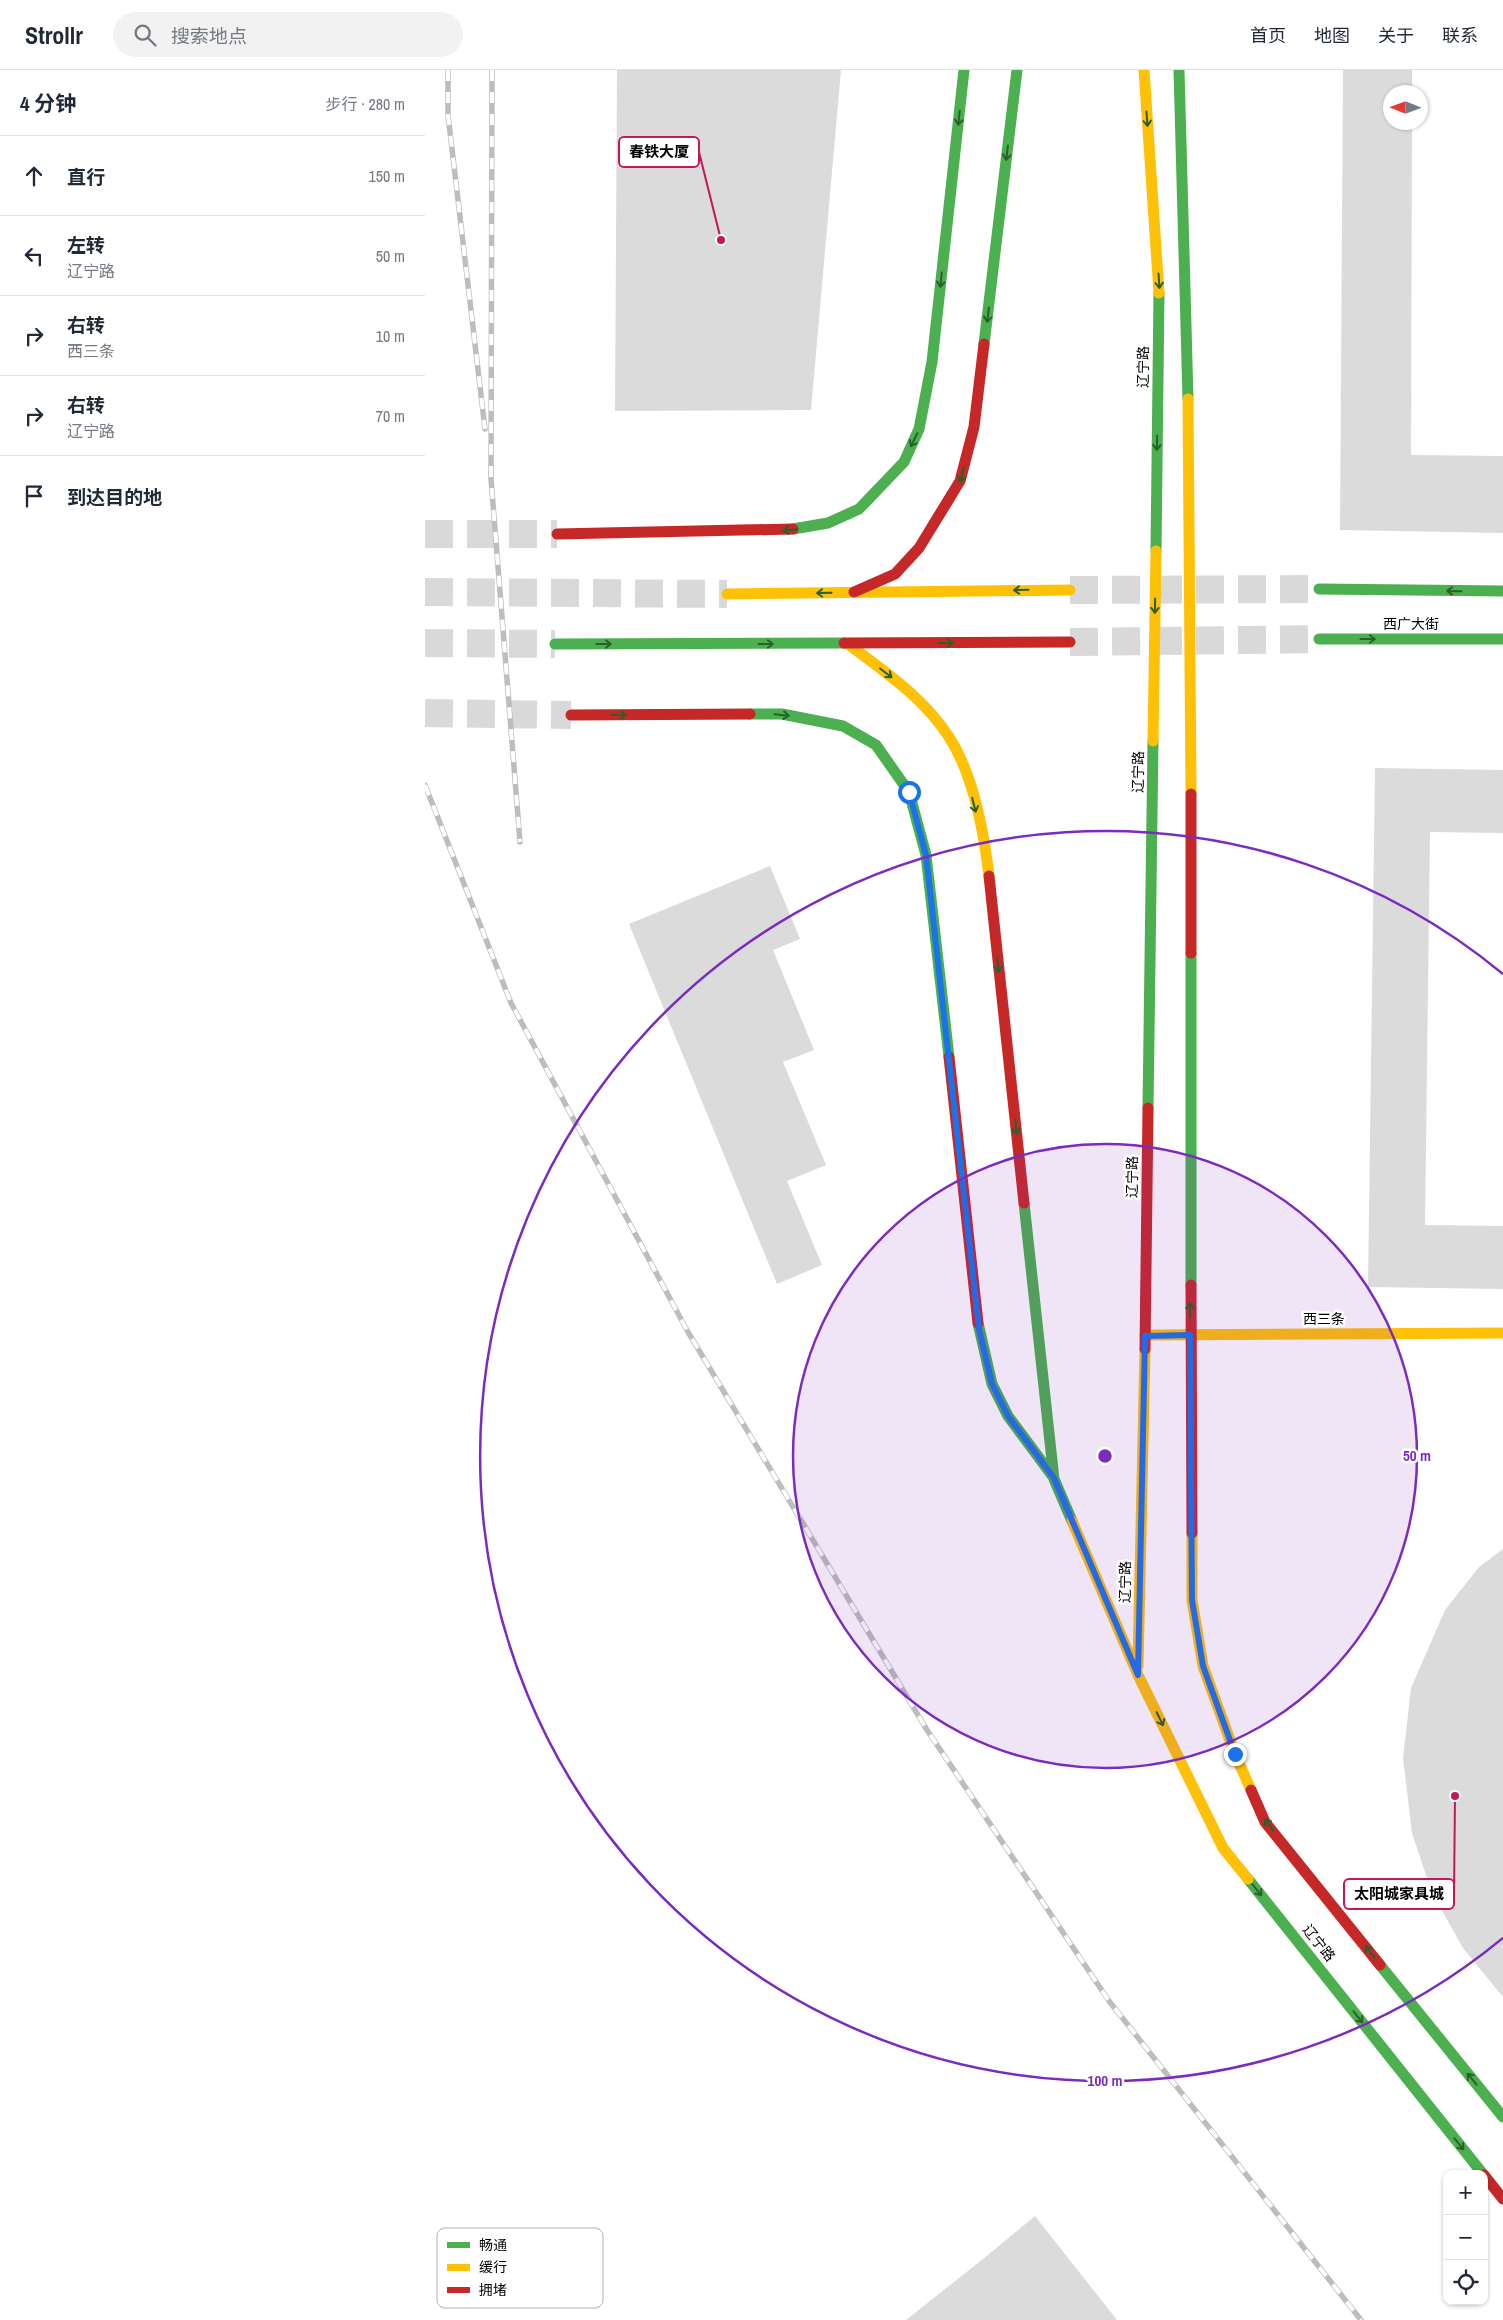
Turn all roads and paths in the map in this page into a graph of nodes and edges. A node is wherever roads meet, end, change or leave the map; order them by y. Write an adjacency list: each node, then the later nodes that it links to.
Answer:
1 (964, 70): 5 (main road, one-way to 5)
2 (1017, 70): 9 (main road, one-way to 9)
3 (1144, 70): 19 (main road, 辽宁路, one-way to 19)
4 (1179, 70): 18 (main road, one-way to 4)
5 (557, 534)
6 (1319, 589): 8 (main road, one-way to 6)
7 (1070, 590): 9 (main road, one-way to 9)
8 (1503, 591)
9 (854, 592): 10 (main road, one-way to 10)
10 (727, 594)
11 (1319, 638): 12 (main road, 西广大街, one-way to 12)
12 (1503, 639)
13 (1070, 642): 15 (main road, one-way to 13)
14 (555, 644): 15 (main road, one-way to 15)
15 (848, 644): 20 (main road, one-way to 20)
16 (571, 715): 20 (main road, one-way to 20)
17 (1503, 1333): 18 (main road, 西三条)
18 (1190, 1335): 19 (main road, 西三条); 22 (main road, one-way to 18)
19 (1145, 1336): 21 (main road, 辽宁路)
20 (1054, 1478): 21 (main road)
21 (1138, 1675): 23 (main road, 辽宁路, one-way to 23)
22 (1503, 2117)
23 (1481, 2170)
24 (1488, 2179): 25 (main road, 辽宁路)
25 (1503, 2198)

